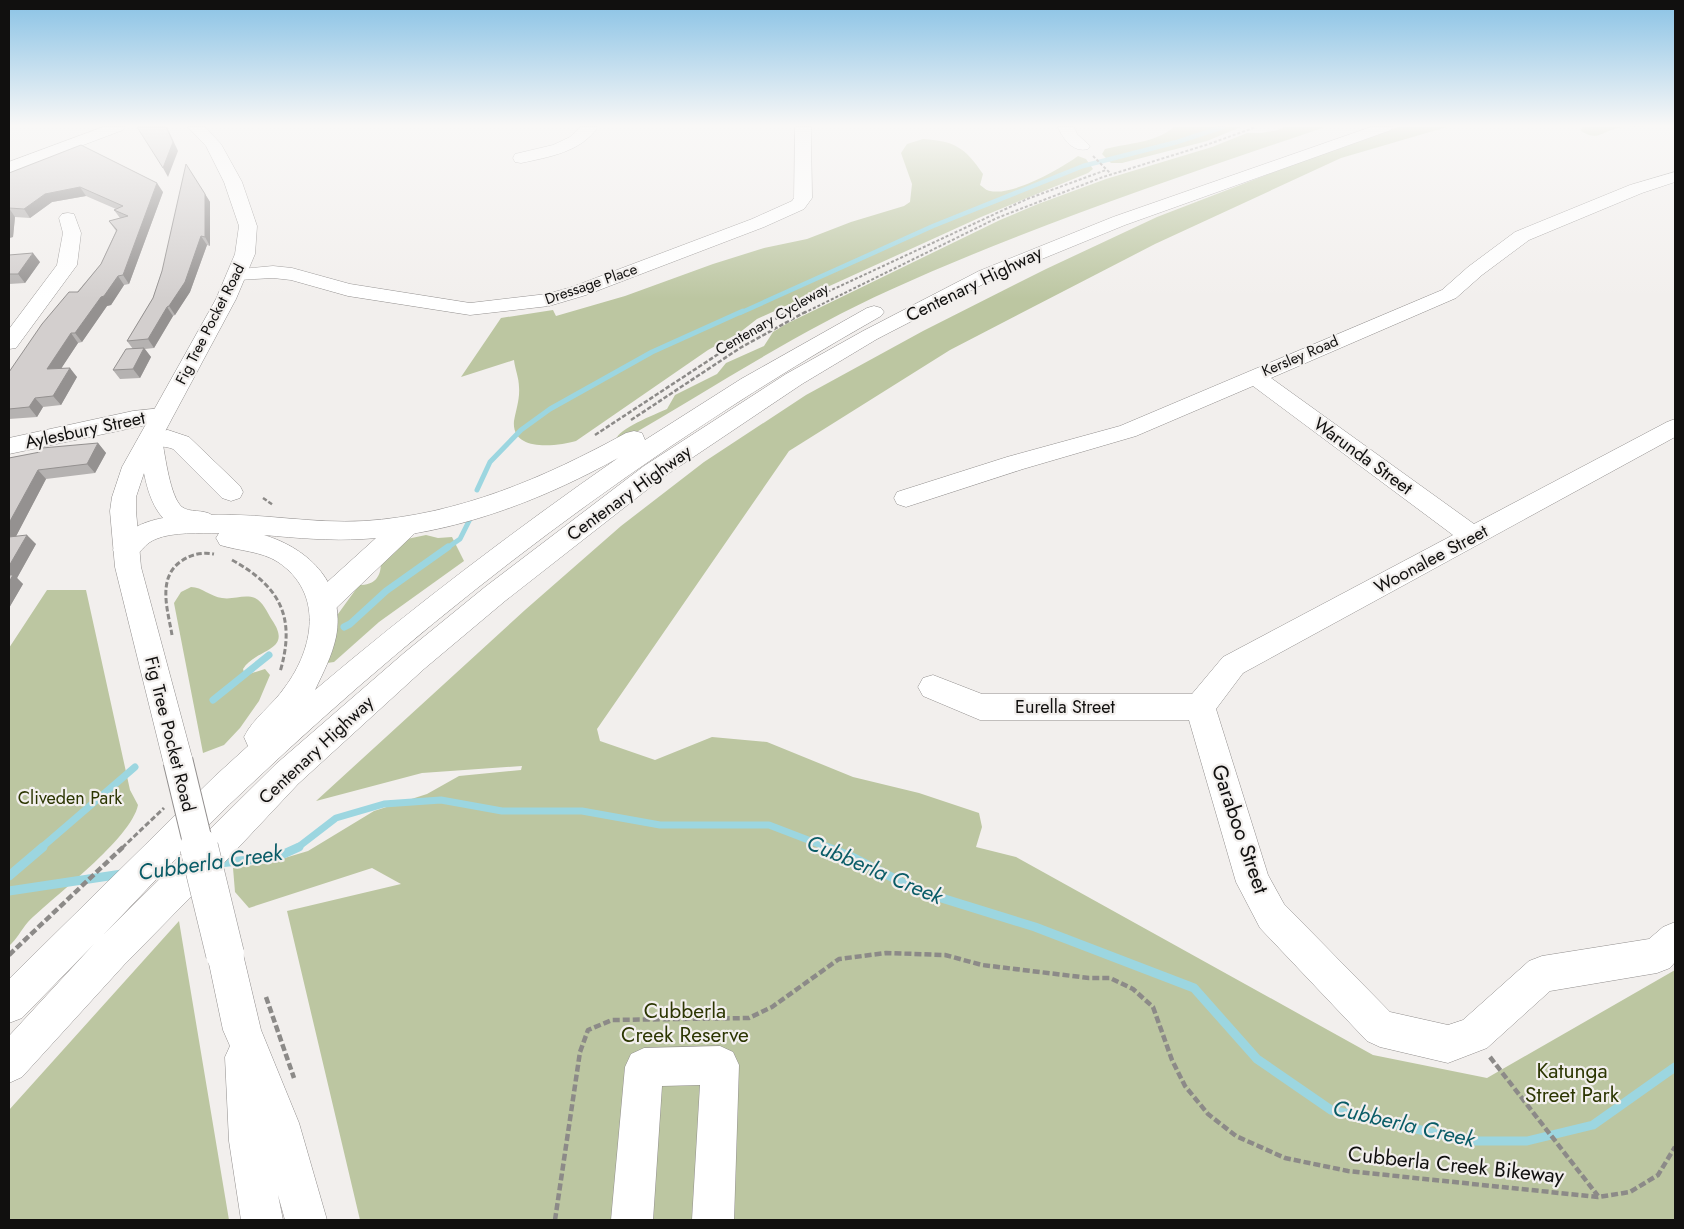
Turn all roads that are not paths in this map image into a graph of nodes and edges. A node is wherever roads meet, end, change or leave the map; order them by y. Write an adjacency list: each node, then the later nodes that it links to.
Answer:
1 (234, 184): 7 (main road, Fig Tree Pocket Road)
2 (803, 184): 7 (main road, Dressage Place)
3 (1179, 184): 10 (main road, Centenary Highway)
4 (1220, 184): 28 (main road, Centenary Highway)
5 (1651, 184): 9 (main road, Kersley Road)
6 (68, 218): 8 (main road)
7 (238, 274): 11 (main road, Fig Tree Pocket Road)
8 (9, 344)
9 (1254, 376): 16 (main road, Kersley Road); 19 (main road, Warunda Street)
10 (712, 405): 18 (main road); 24 (main road, Centenary Highway)
11 (162, 416): 13 (main road, Fig Tree Pocket Road); 14 (main road, Aylesbury Street)
12 (1675, 427): 19 (main road, Woonalee Street)
13 (150, 439): 15 (main road); 17 (main road); 20 (main road, Fig Tree Pocket Road)
14 (9, 446)
15 (231, 492)
16 (906, 498)
17 (234, 524): 18 (main road); 20 (main road)
18 (406, 526): 21 (main road)
19 (1472, 536): 23 (main road, Woonalee Street)
20 (126, 550): 21 (main road); 27 (main road, Fig Tree Pocket Road, bridge)
21 (323, 603): 24 (main road)
22 (933, 688): 23 (main road, Eurella Street)
23 (1200, 707): 25 (main road, Garaboo Street)
24 (234, 779): 26 (main road, Centenary Highway)
25 (1675, 938)
26 (9, 1006)
27 (242, 1030): 29 (main road, Fig Tree Pocket Road); 30 (main road, Fig Tree Pocket Road)
28 (9, 1064)
29 (262, 1220)
30 (306, 1220)
31 (632, 1220): 32 (main road)
32 (713, 1220)

